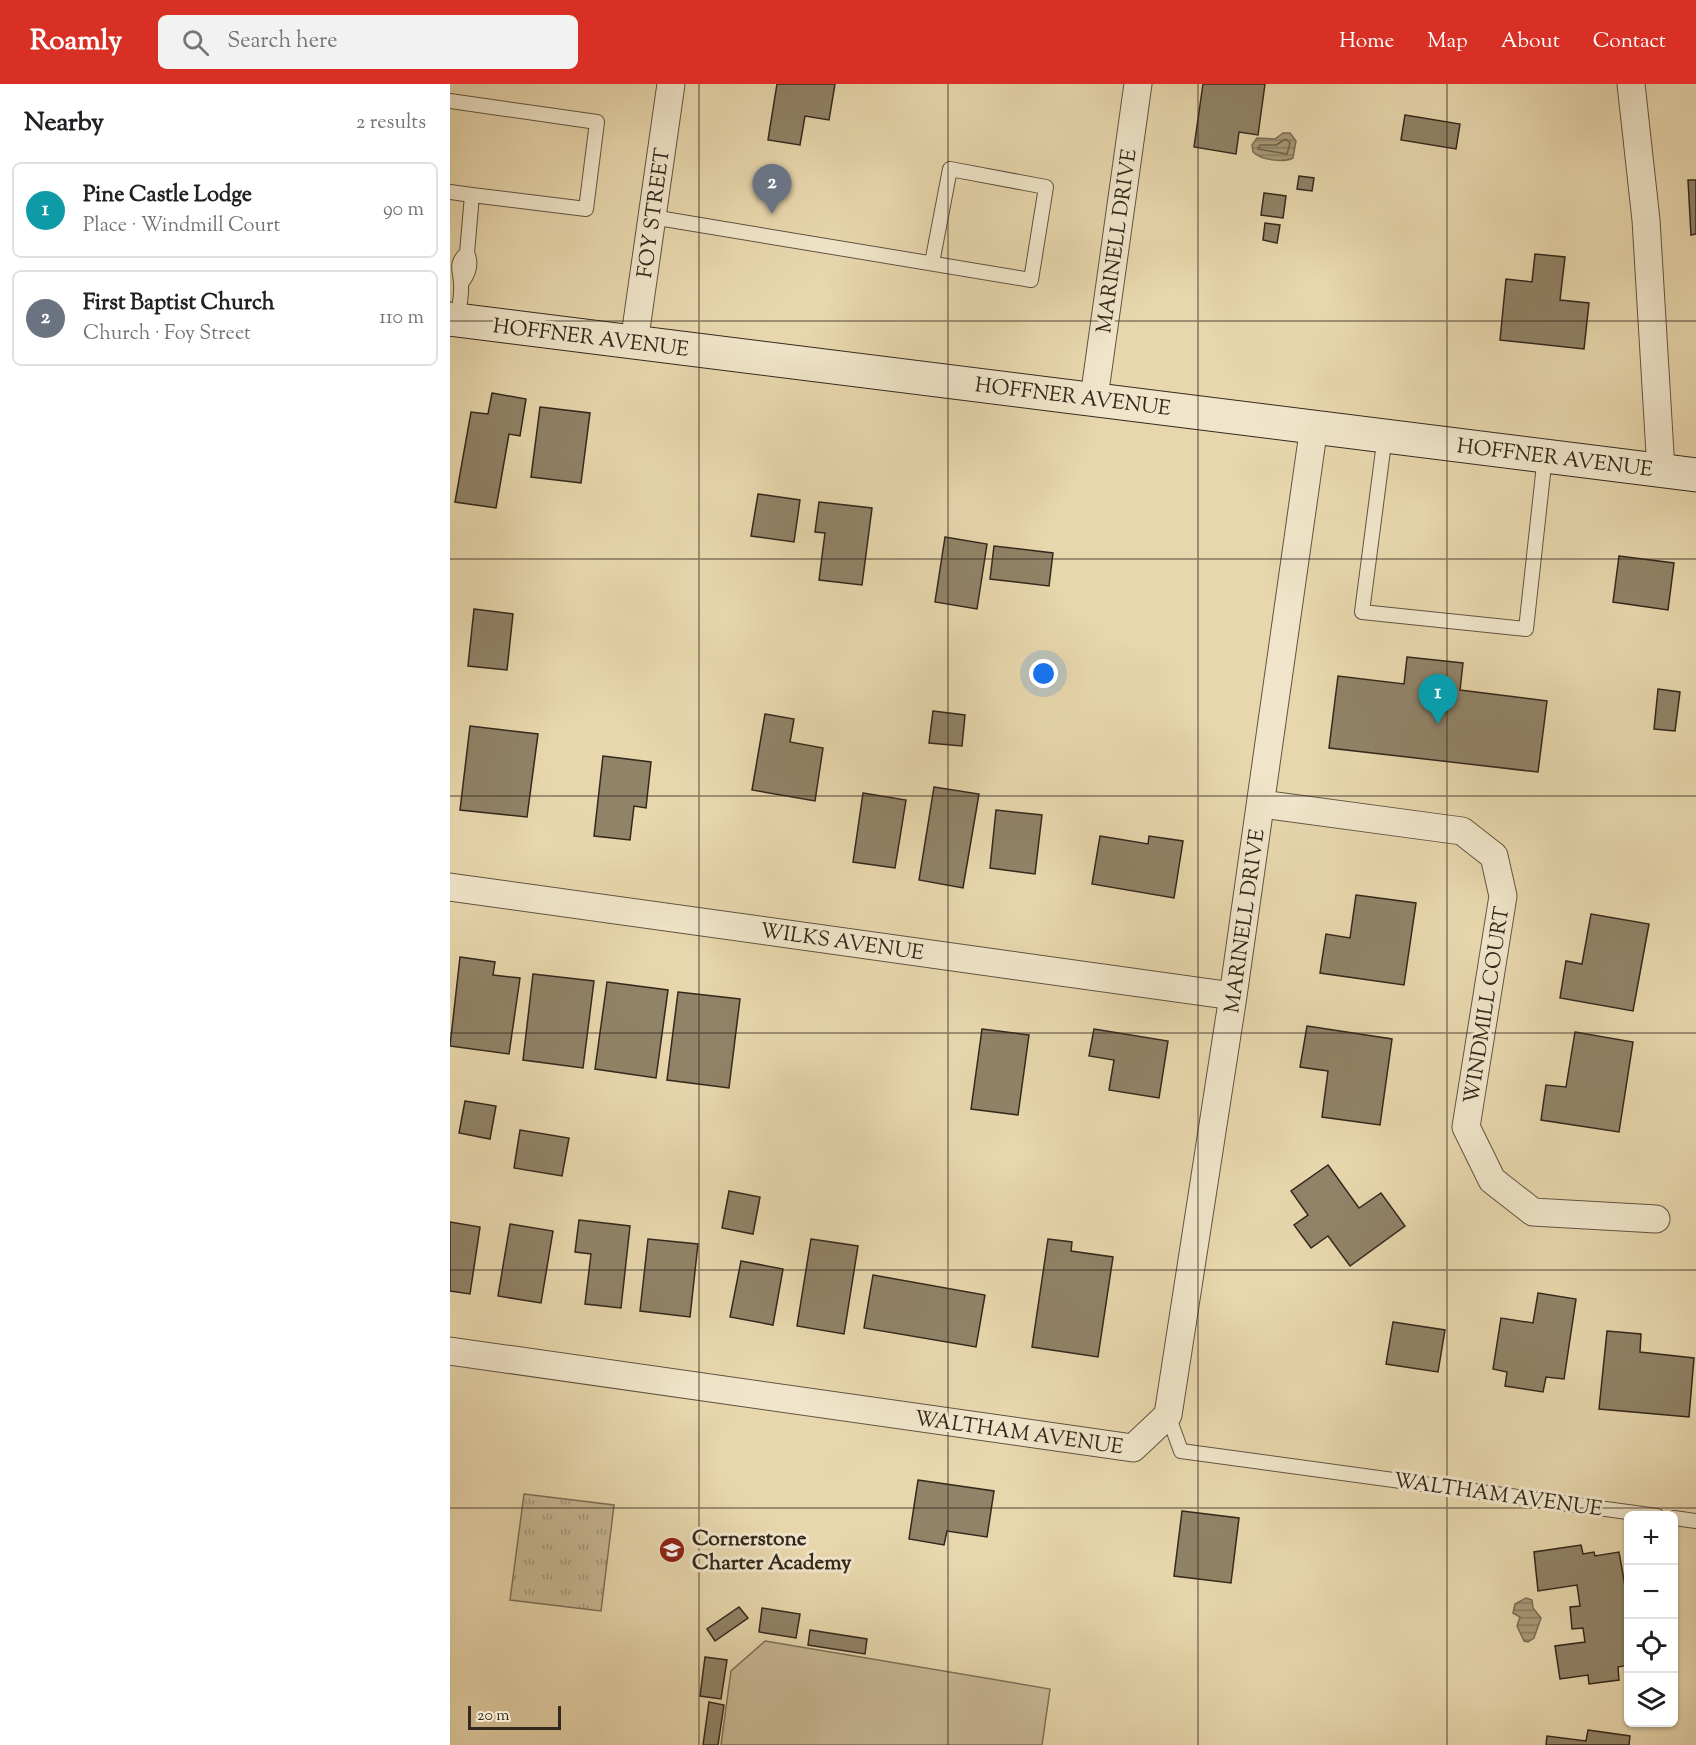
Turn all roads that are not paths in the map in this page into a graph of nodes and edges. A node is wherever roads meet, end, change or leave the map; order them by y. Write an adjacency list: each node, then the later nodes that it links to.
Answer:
1 (671, 84): 7 (street, FOY STREET)
2 (1138, 84): 11 (street, MARINELL DRIVE)
3 (1631, 84): 15 (street)
4 (450, 101): 6 (lane)
5 (450, 192): 6 (lane)
6 (472, 195): 9 (lane)
7 (652, 217): 8 (lane); 10 (street, FOY STREET)
8 (932, 263): 8 (lane)
9 (454, 319): 10 (main road, HOFFNER AVENUE)
10 (634, 343): 11 (main road, HOFFNER AVENUE)
11 (1094, 398): 12 (main road, HOFFNER AVENUE)
12 (1314, 426): 13 (main road, HOFFNER AVENUE); 17 (street, MARINELL DRIVE)
13 (1385, 435): 14 (main road, HOFFNER AVENUE); 14 (lane)
14 (1545, 455): 15 (main road, HOFFNER AVENUE)
15 (1661, 470): 16 (main road, HOFFNER AVENUE)
16 (1696, 475)
17 (1261, 804): 19 (street, MARINELL DRIVE); 20 (street, WINDMILL COURT)
18 (450, 886): 19 (street, WILKS AVENUE)
19 (1233, 996): 22 (street, MARINELL DRIVE)
20 (1656, 1219)
21 (450, 1351): 22 (street, WALTHAM AVENUE)
22 (1168, 1415): 23 (lane, WALTHAM AVENUE)
23 (1627, 1511)
24 (1678, 1519): 25 (lane)
25 (1696, 1521)

